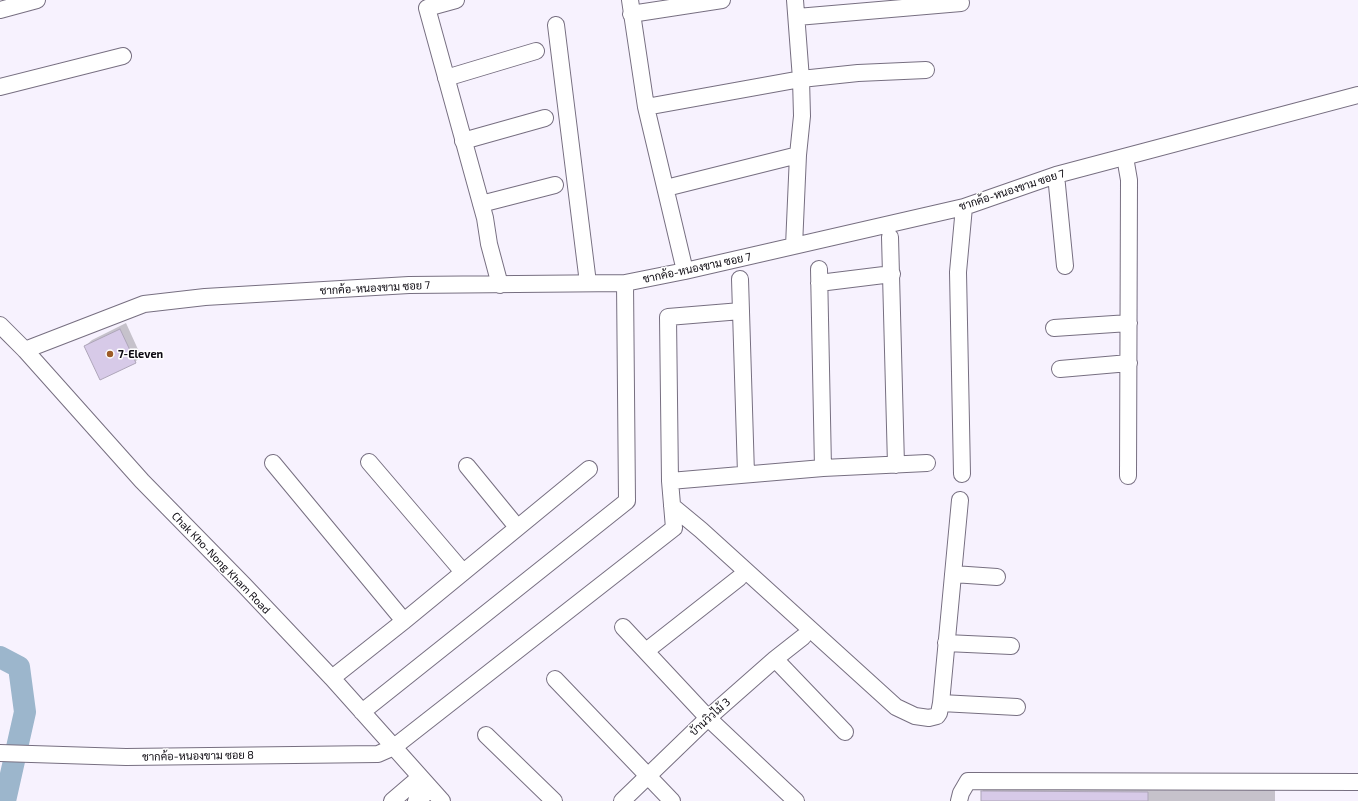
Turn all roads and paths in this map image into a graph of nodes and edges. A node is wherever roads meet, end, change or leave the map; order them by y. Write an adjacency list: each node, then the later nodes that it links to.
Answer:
1 (37, 0): 7 (street)
2 (456, 0): 13 (street)
3 (722, 0): 6 (street)
4 (795, 0): 8 (street)
5 (961, 3): 8 (street)
6 (630, 7): 17 (street)
7 (0, 10)
8 (797, 17): 14 (street)
9 (556, 24): 33 (street)
10 (536, 51): 13 (street)
11 (123, 56): 15 (street)
12 (926, 70): 14 (street)
13 (446, 78): 19 (street)
14 (801, 79): 17 (street); 20 (street)
15 (0, 87)
16 (1358, 95): 21 (street, ชากค้อ-หนองขาม ซอย 7)
17 (646, 107): 24 (street)
18 (545, 118): 19 (street)
19 (463, 141): 26 (street)
20 (798, 155): 24 (street); 28 (street)
21 (1125, 157): 22 (street, ชากค้อ-หนองขาม ซอย 7); 37 (street)
22 (1056, 175): 25 (street, ชากค้อ-หนองขาม ซอย 7); 29 (street)
23 (555, 185): 26 (street)
24 (666, 188): 30 (street)
25 (964, 207): 28 (street, ชากค้อ-หนองขาม ซอย 7); 51 (street)
26 (483, 211): 35 (street)
27 (890, 237): 31 (street)
28 (794, 246): 30 (street, ชากค้อ-หนองขาม ซอย 7)
29 (1065, 266)
30 (686, 271): 34 (street, ชากค้อ-หนองขาม ซอย 7)
31 (892, 274): 46 (street); 49 (street)
32 (740, 279): 36 (street)
33 (588, 283): 34 (street, ชากค้อ-หนองขาม ซอย 7); 35 (street, ชากค้อ-หนองขาม ซอย 7)
34 (625, 283): 72 (street)
35 (505, 285): 40 (street, ชากค้อ-หนองขาม ซอย 7)
36 (741, 311): 50 (street); 53 (street)
37 (1129, 323): 39 (street); 41 (street)
38 (0, 325): 40 (street, Chak Kho-Nong Kham Road)
39 (1054, 328)
40 (25, 350): 68 (street, Chak Kho-Nong Kham Road)
41 (1129, 363): 42 (street); 52 (street)
42 (1060, 370)
43 (369, 462): 57 (street)
44 (273, 463): 61 (street)
45 (927, 463): 46 (street)
46 (896, 465): 49 (street)
47 (467, 466): 56 (street)
48 (589, 468): 56 (street)
49 (823, 468): 50 (street)
50 (746, 474): 53 (street)
51 (962, 474)
52 (1128, 476)
53 (670, 481): 55 (street)
54 (960, 500): 58 (street)
55 (672, 506): 70 (street); 76 (street, ชากค้อ-หนองขาม ซอย 8)
56 (517, 527): 57 (street)
57 (463, 572): 61 (street)
58 (953, 574): 59 (street); 64 (street)
59 (997, 577)
60 (739, 578): 66 (street)
61 (404, 621): 68 (street)
62 (623, 627): 66 (street)
63 (803, 637): 67 (street, บ้านวิวไม้ 3)
64 (946, 643): 65 (street); 70 (street)
65 (1011, 646)
66 (646, 651): 73 (street)
67 (775, 659): 73 (street, บ้านวิวไม้ 3); 74 (street)
68 (332, 678): 72 (street, Chak Kho-Nong Kham Road)
69 (555, 679): 78 (street)
70 (940, 703): 71 (street)
71 (1017, 707)
72 (362, 712): 76 (street, Chak Kho-Nong Kham Road)
73 (708, 718): 78 (street, บ้านวิวไม้ 3); 88 (street)
74 (845, 732)
75 (486, 735): 85 (street)
76 (394, 747): 77 (street, ชากค้อ-หนองขาม ซอย 8); 79 (street, Chak Kho-Nong Kham Road)
77 (2, 754)
78 (647, 776): 86 (street, บ้านวิวไม้ 3); 87 (street)
79 (420, 777): 81 (street, Chak Kho-Nong Kham Road); 82 (street)
80 (1358, 782): 89 (street)
81 (431, 789): 83 (street); 84 (street, Chak Kho-Nong Kham Road)
82 (392, 801)
83 (416, 801)
84 (442, 801)
85 (554, 801)
86 (622, 801)
87 (672, 801)
88 (796, 801)
89 (959, 801)

